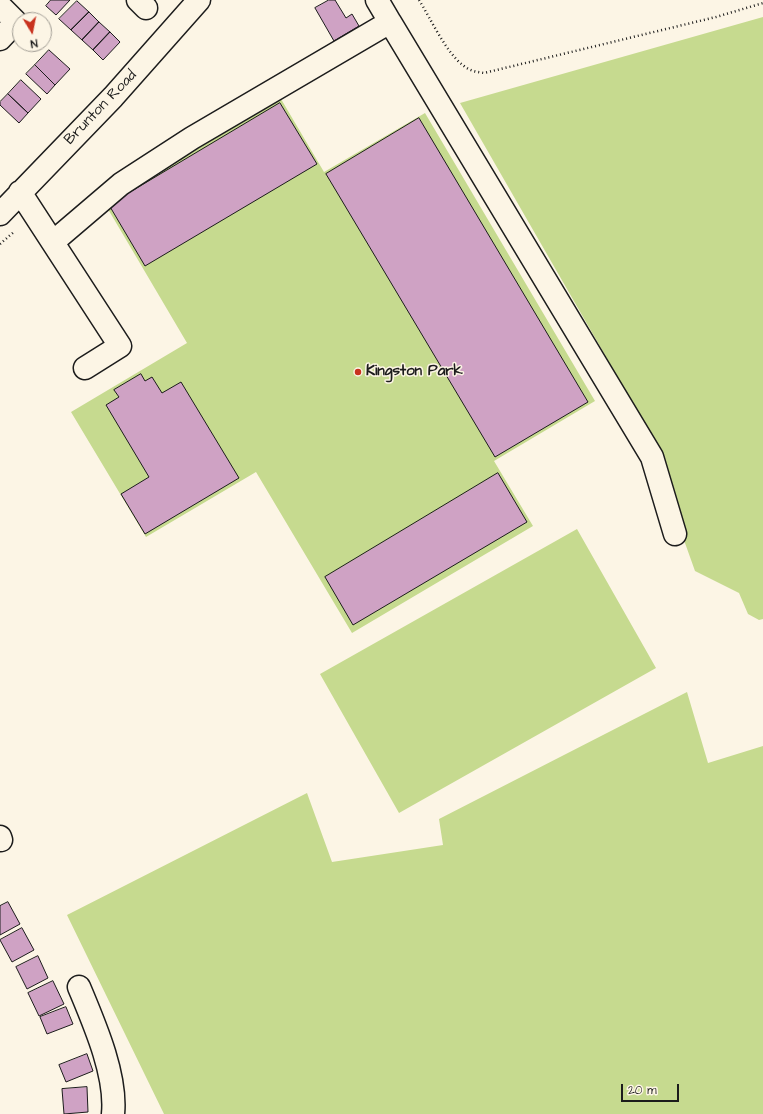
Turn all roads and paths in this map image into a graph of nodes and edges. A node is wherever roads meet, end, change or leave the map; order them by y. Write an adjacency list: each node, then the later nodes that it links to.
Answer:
1 (198, 0): 8 (street, Brunton Road)
2 (377, 0): 6 (street)
3 (419, 0): 4 (path)
4 (763, 3)
5 (0, 6): 7 (street)
6 (390, 22): 10 (street); 12 (street)
7 (0, 38)
8 (20, 192): 9 (street, Brunton Road); 10 (street)
9 (0, 214)
10 (53, 242): 11 (street)
11 (85, 368)
12 (675, 534)
13 (79, 987): 14 (street)
14 (113, 1114)

